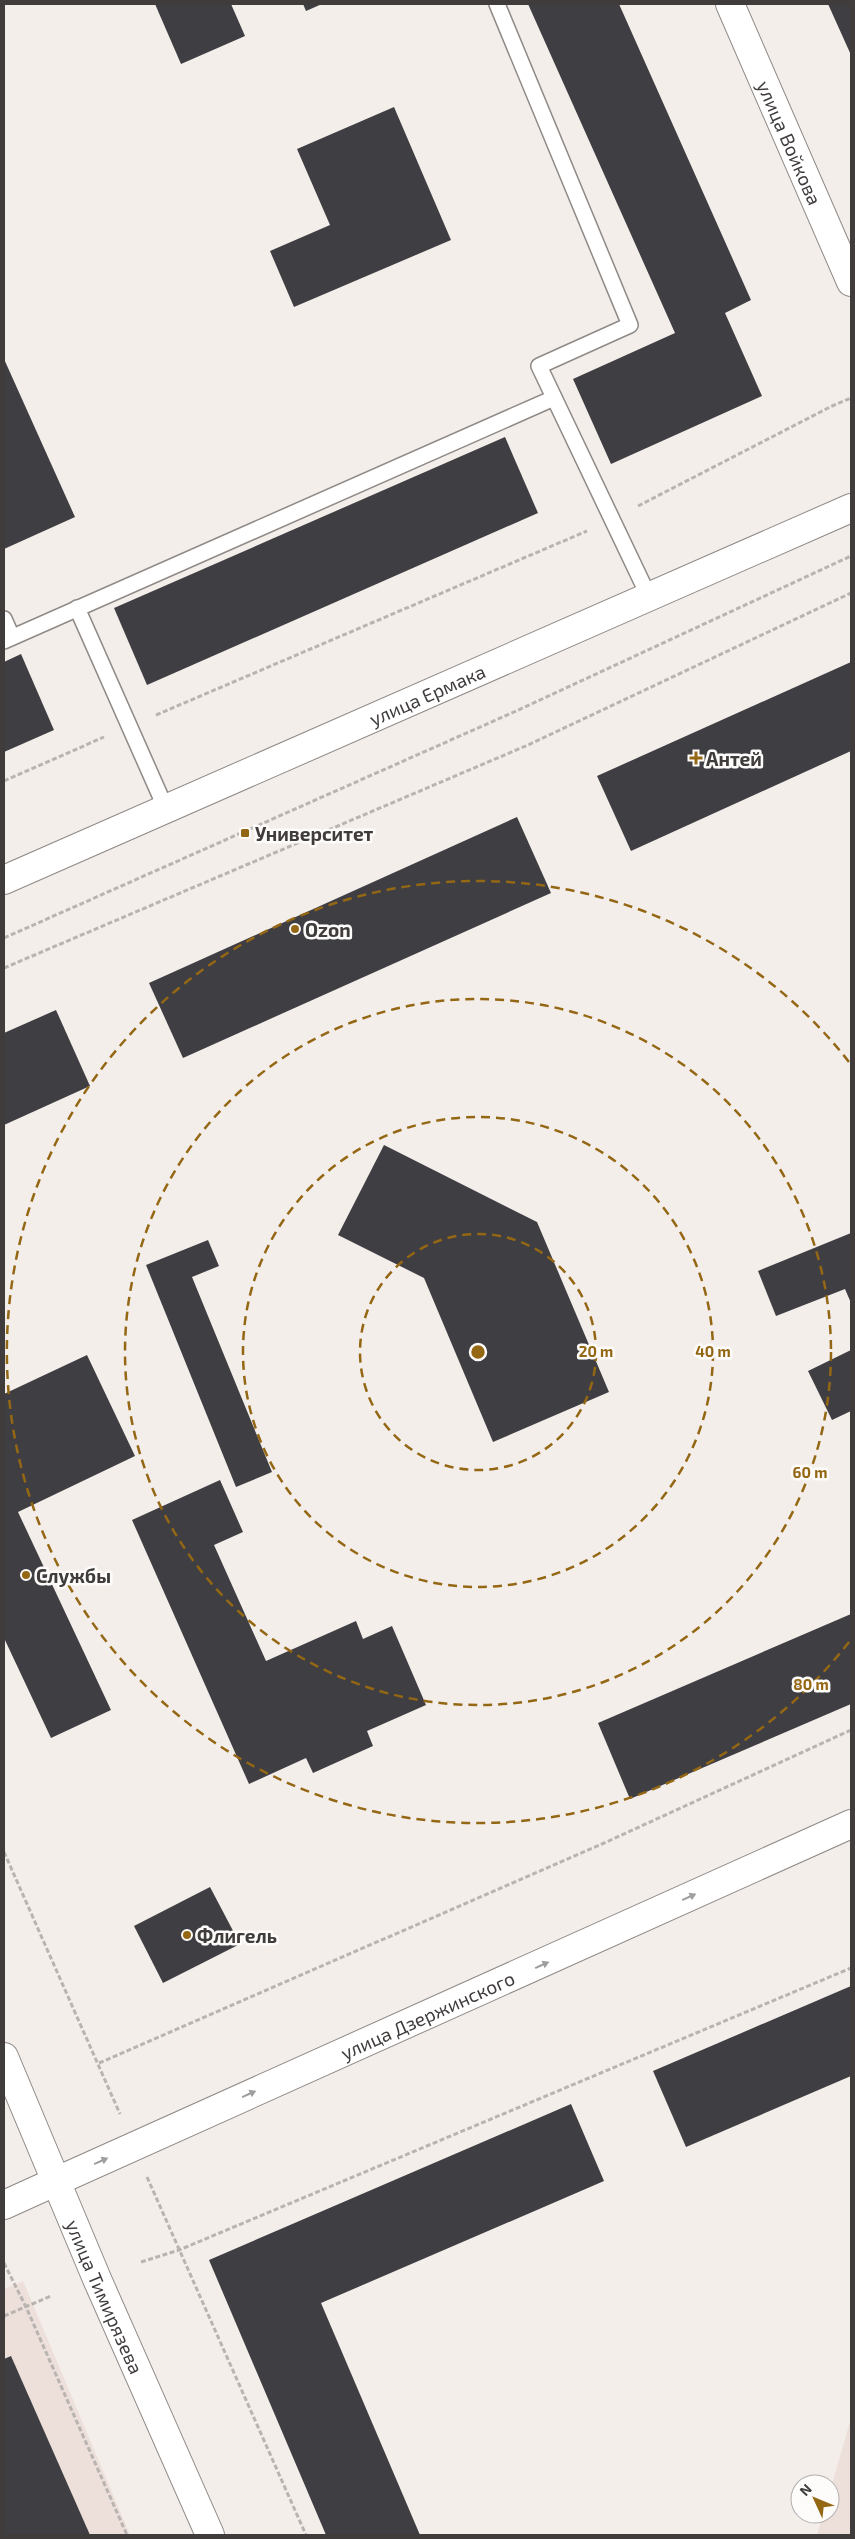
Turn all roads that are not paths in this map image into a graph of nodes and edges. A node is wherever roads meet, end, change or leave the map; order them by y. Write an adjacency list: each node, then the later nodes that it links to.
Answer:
1 (497, 4): 4 (lane)
2 (730, 4): 3 (main road, улица Войкова)
3 (851, 282)
4 (554, 398): 6 (lane); 7 (lane)
5 (851, 508): 6 (main road, улица Ермака)
6 (649, 597): 10 (main road, улица Ермака)
7 (77, 608): 9 (lane); 10 (lane)
8 (4, 619): 9 (lane)
9 (8, 639)
10 (166, 809): 11 (main road, улица Ермака)
11 (4, 880)
12 (851, 1824): 14 (main road, улица Дзержинского, one-way to 12)
13 (4, 2057): 14 (main road, улица Тимирязева)
14 (56, 2181): 15 (main road, улица Дзержинского); 16 (main road, улица Тимирязева)
15 (4, 2204)
16 (210, 2535)

